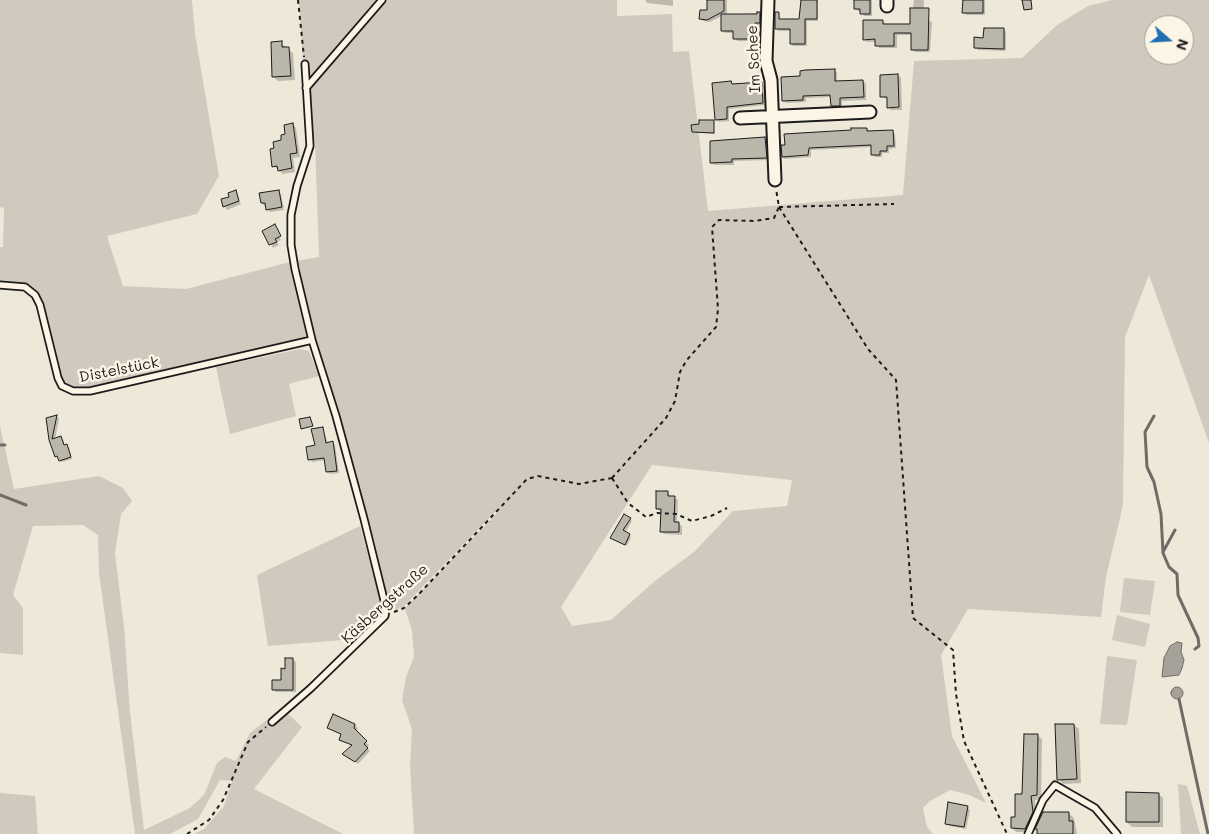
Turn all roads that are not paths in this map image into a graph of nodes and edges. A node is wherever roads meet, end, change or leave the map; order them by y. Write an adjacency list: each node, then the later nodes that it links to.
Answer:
1 (382, 0): 4 (lane)
2 (768, 0): 6 (street, Im Schee)
3 (305, 64): 4 (lane)
4 (306, 88): 10 (lane)
5 (870, 112): 6 (street)
6 (772, 117): 7 (street); 8 (street, Im Schee)
7 (740, 118)
8 (775, 180)
9 (0, 285): 10 (lane, Distelstück)
10 (312, 340): 11 (lane, Käsbergstraße)
11 (272, 722)
12 (1028, 834): 13 (lane)
13 (1117, 834)

